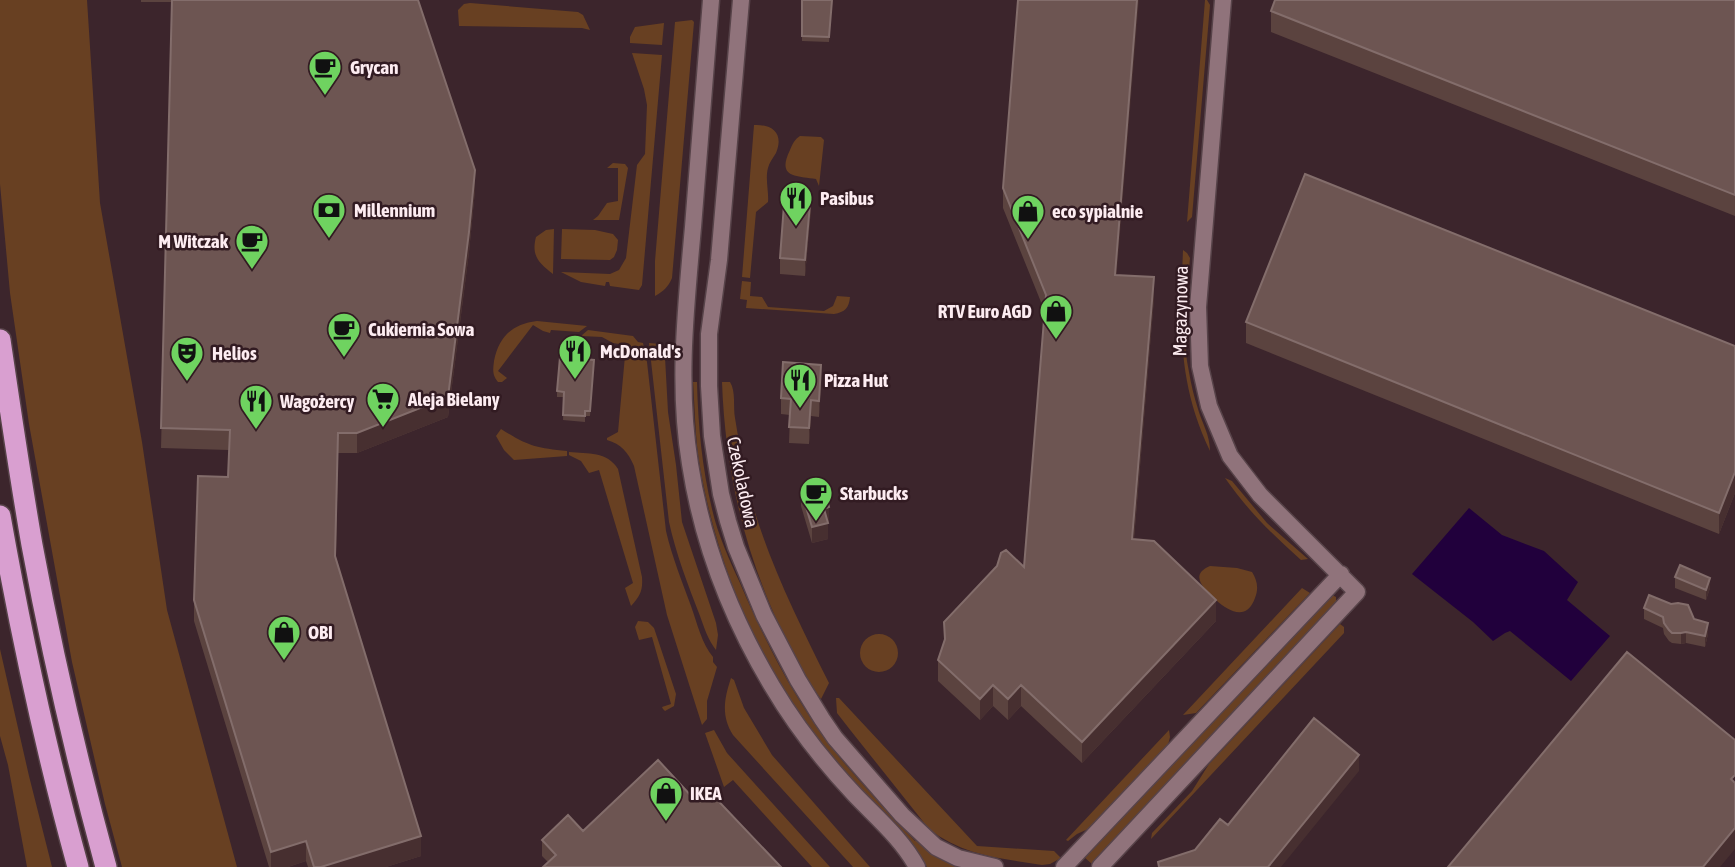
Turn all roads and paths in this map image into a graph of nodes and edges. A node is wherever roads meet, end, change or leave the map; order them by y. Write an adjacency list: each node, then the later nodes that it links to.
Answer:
1 (711, 0): 9 (street)
2 (741, 0): 10 (street, Czekoladowa)
3 (1223, 0): 6 (street, Magazynowa)
4 (0, 340): 8 (highway)
5 (0, 516): 7 (highway)
6 (1341, 574): 11 (street); 12 (street, Magazynowa)
7 (78, 867)
8 (106, 867)
9 (917, 867)
10 (995, 867)
11 (1064, 867)
12 (1100, 867)

